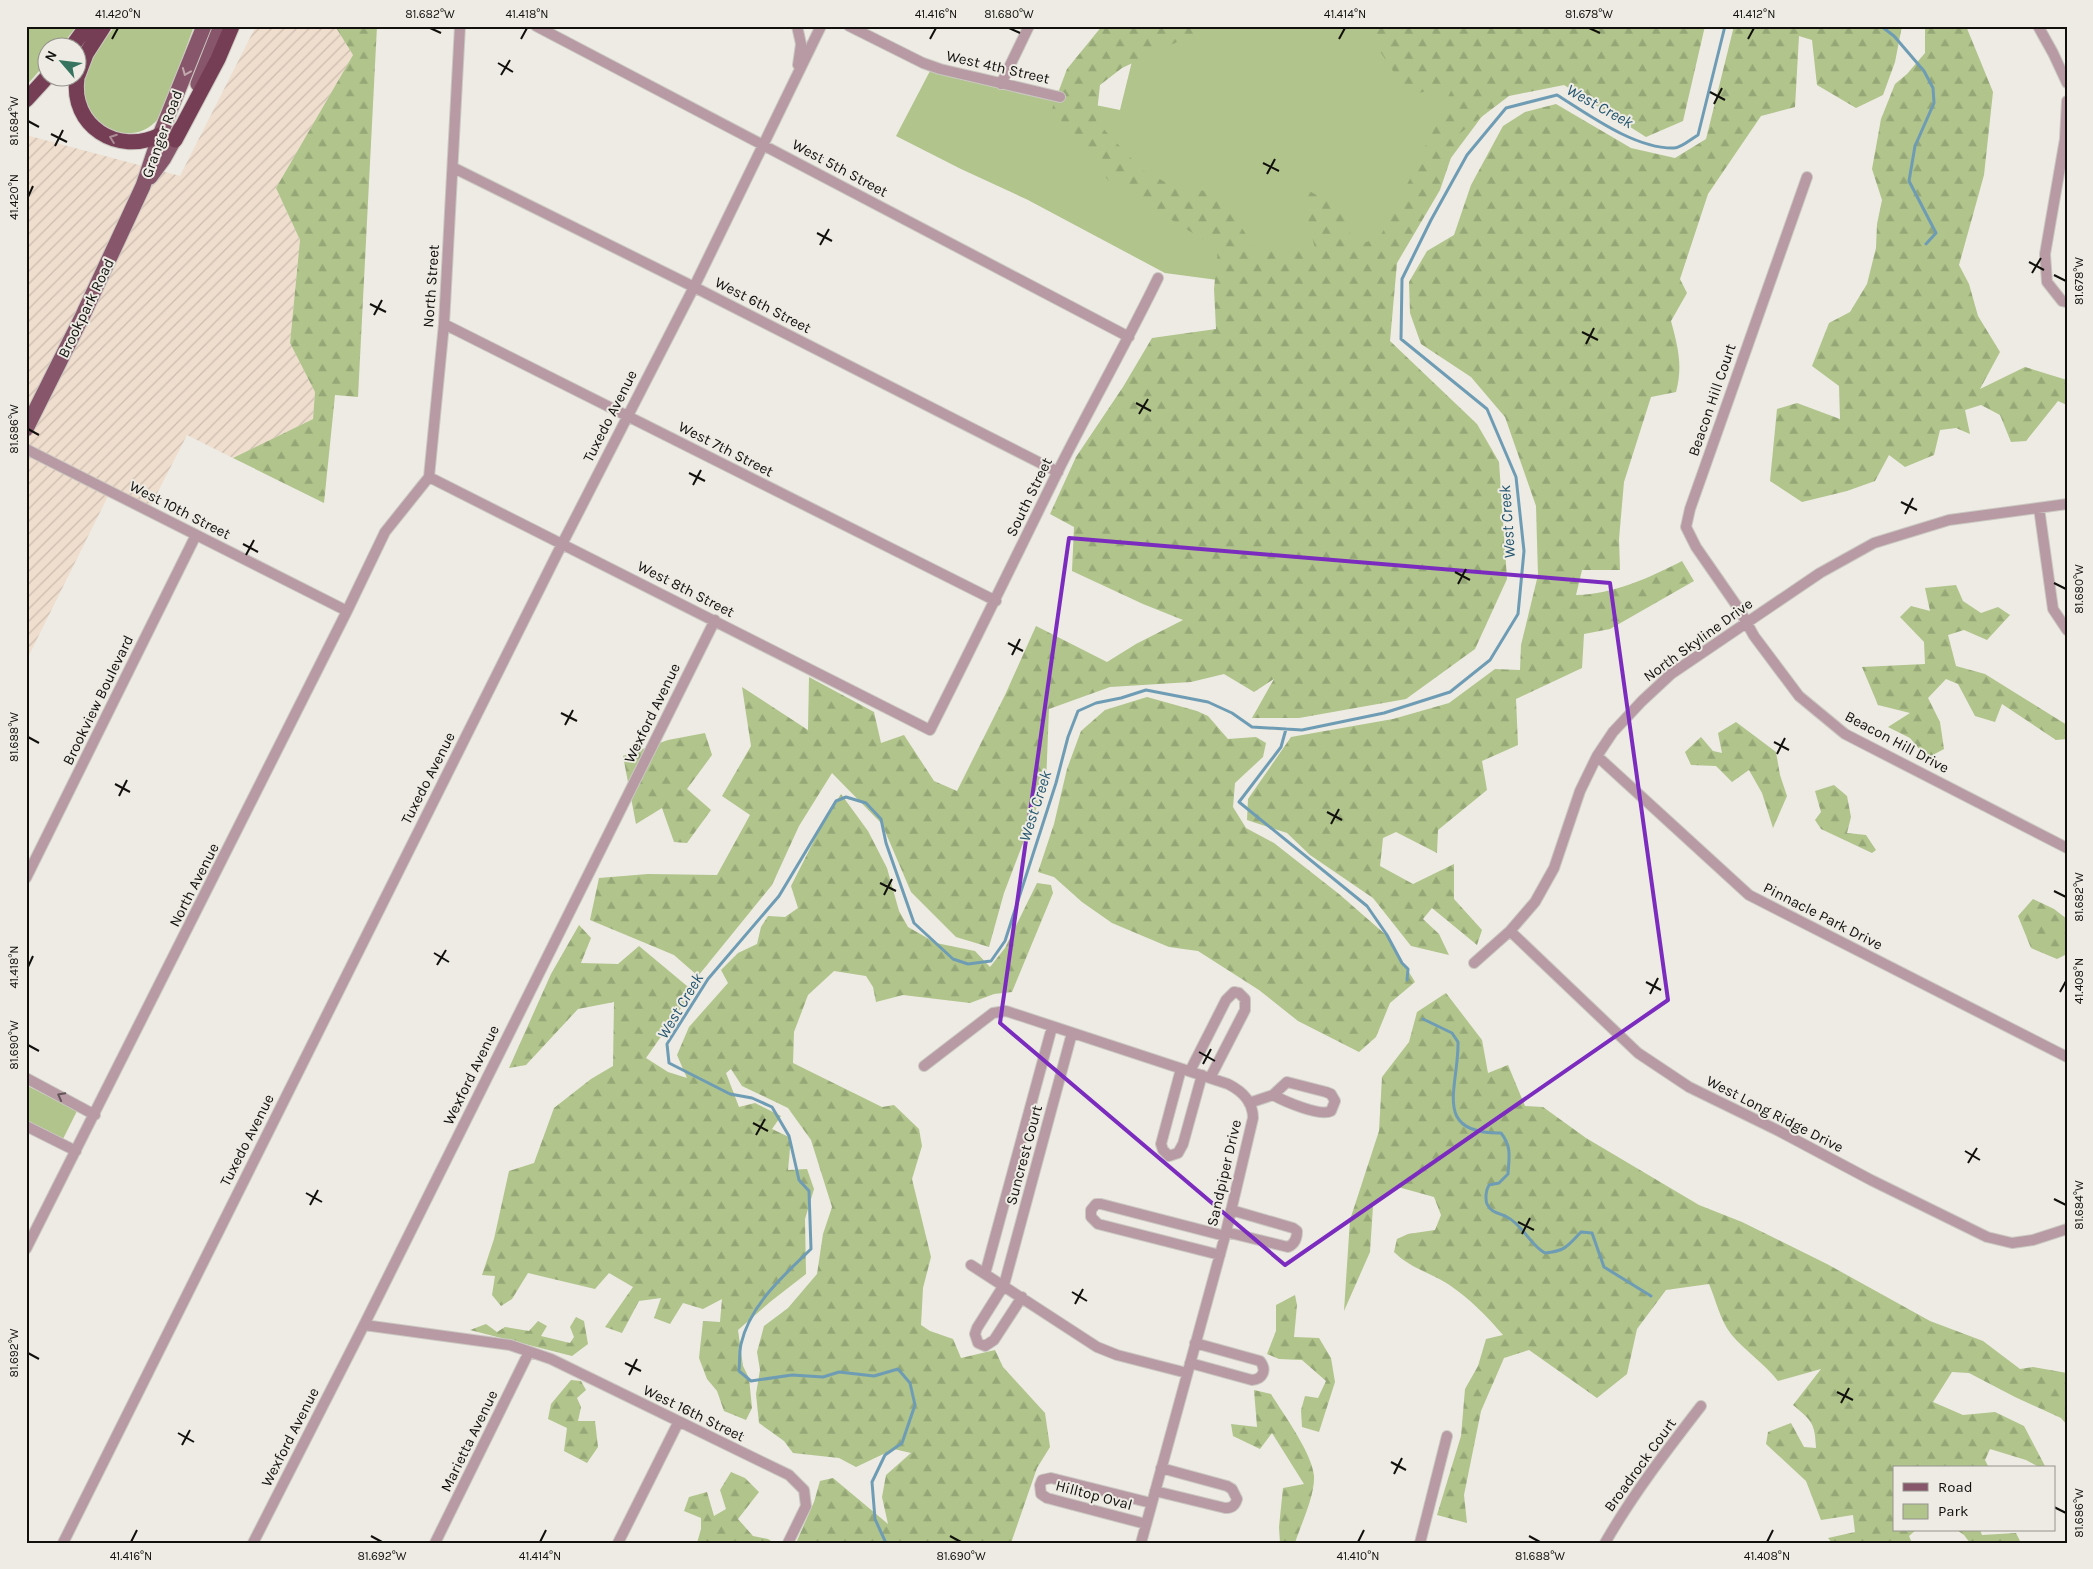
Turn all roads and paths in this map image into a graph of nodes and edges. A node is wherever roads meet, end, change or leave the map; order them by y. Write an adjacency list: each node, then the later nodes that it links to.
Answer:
1 (88, 26): 13 (highway)
2 (104, 26): 14 (highway)
3 (204, 26): 23 (main road, Granger Road, one-way to 23)
4 (221, 26): 24 (main road, Granger Road)
5 (232, 26): 24 (highway)
6 (460, 26): 26 (street, North Street)
7 (536, 26): 25 (street, West 5th Street)
8 (797, 26): 15 (street)
9 (821, 26): 15 (street, Tuxedo Avenue)
10 (849, 26): 16 (street, West 4th Street)
11 (1029, 26): 16 (street)
12 (2038, 26): 17 (street)
13 (79, 38)
14 (88, 51)
15 (795, 78): 25 (street, Tuxedo Avenue)
16 (1001, 84): 20 (street, West 4th Street)
17 (2067, 84)
18 (38, 87): 21 (highway)
19 (77, 88): 23 (highway, one-way to 19)
20 (1060, 97)
21 (26, 100)
22 (2067, 101): 31 (street)
23 (160, 136): 28 (main road, Granger Road)
24 (175, 140): 28 (main road, Granger Road)
25 (762, 145): 30 (street, Tuxedo Avenue); 33 (street, West 5th Street)
26 (454, 168): 30 (street, West 6th Street); 32 (street, North Street)
27 (1807, 176): 46 (street, Beacon Hill Court)
28 (143, 186): 35 (main road, Brookpark Road)
29 (1158, 278): 33 (street, South Street)
30 (694, 287): 34 (street, Tuxedo Avenue); 37 (street, West 6th Street)
31 (2064, 301)
32 (444, 324): 34 (street, West 7th Street); 38 (street, North Street)
33 (1130, 337): 37 (street, South Street)
34 (627, 416): 42 (street, Tuxedo Avenue); 43 (street, West 7th Street)
35 (26, 429)
36 (26, 449): 41 (street, West 10th Street)
37 (1058, 472): 43 (street, South Street)
38 (429, 477): 42 (street, West 8th Street); 44 (street, North Avenue)
39 (2067, 504): 40 (street, North Skyline Drive)
40 (2040, 508): 46 (street, North Skyline Drive); 47 (street)
41 (196, 535): 44 (street, West 10th Street); 51 (street, Brookview Boulevard)
42 (562, 544): 45 (street, West 8th Street); 86 (street, Tuxedo Avenue)
43 (996, 601): 48 (street, South Street)
44 (347, 611): 63 (street, North Avenue)
45 (714, 620): 48 (street, West 8th Street); 75 (street, Wexford Avenue)
46 (1746, 622): 49 (street, North Skyline Drive); 50 (street, Beacon Hill Drive)
47 (2067, 630)
48 (930, 730)
49 (1597, 756): 52 (street, North Skyline Drive); 56 (street, Pinnacle Park Drive)
50 (2067, 848)
51 (26, 878)
52 (1510, 931): 53 (street, North Skyline Drive); 67 (street, West Long Ridge Drive)
53 (1474, 963)
54 (1052, 1027): 55 (street, Sandpiper Drive); 57 (street, Sandpiper Drive); 72 (street)
55 (1072, 1033): 58 (street, Sandpiper Drive); 73 (street, Suncrest Court)
56 (2067, 1058)
57 (924, 1066)
58 (1186, 1070): 59 (street, Sandpiper Drive); 59 (street); 59 (street)
59 (1206, 1077): 62 (street, Sandpiper Drive)
60 (26, 1078): 63 (street, one-way to 60)
61 (1273, 1095): 61 (street); 62 (street)
62 (1249, 1103): 66 (street, Sandpiper Drive)
63 (95, 1115): 65 (street, North Avenue)
64 (26, 1126): 65 (street)
65 (76, 1151): 69 (street, North Avenue)
66 (1231, 1210): 68 (street, Sandpiper Drive); 68 (street)
67 (2067, 1229)
68 (1225, 1234): 70 (street, Sandpiper Drive); 70 (street)
69 (26, 1249)
70 (1220, 1255): 76 (street, Sandpiper Drive)
71 (971, 1265): 72 (street)
72 (985, 1274): 73 (street)
73 (1004, 1285): 74 (street); 74 (street, Suncrest Court)
74 (1022, 1297): 78 (street)
75 (364, 1325): 77 (street, West 16th Street); 87 (street, Wexford Avenue)
76 (1196, 1343): 78 (street, Sandpiper Drive); 78 (street)
77 (529, 1352): 80 (street, West 16th Street); 88 (street, Marietta Avenue)
78 (1189, 1368): 82 (street, Sandpiper Drive)
79 (1701, 1406): 93 (street, Broadrock Court)
80 (678, 1422): 89 (street); 90 (street, West 16th Street)
81 (1447, 1436): 92 (street)
82 (1161, 1468): 83 (street, Sandpiper Drive); 83 (street)
83 (1155, 1491): 84 (street, Sandpiper Drive)
84 (1151, 1503): 85 (street, Sandpiper Drive); 85 (street, Hilltop Oval)
85 (1146, 1524): 91 (street, Sandpiper Drive)
86 (62, 1543)
87 (253, 1543)
88 (435, 1543)
89 (618, 1543)
90 (788, 1543)
91 (1141, 1543)
92 (1420, 1543)
93 (1605, 1543)

